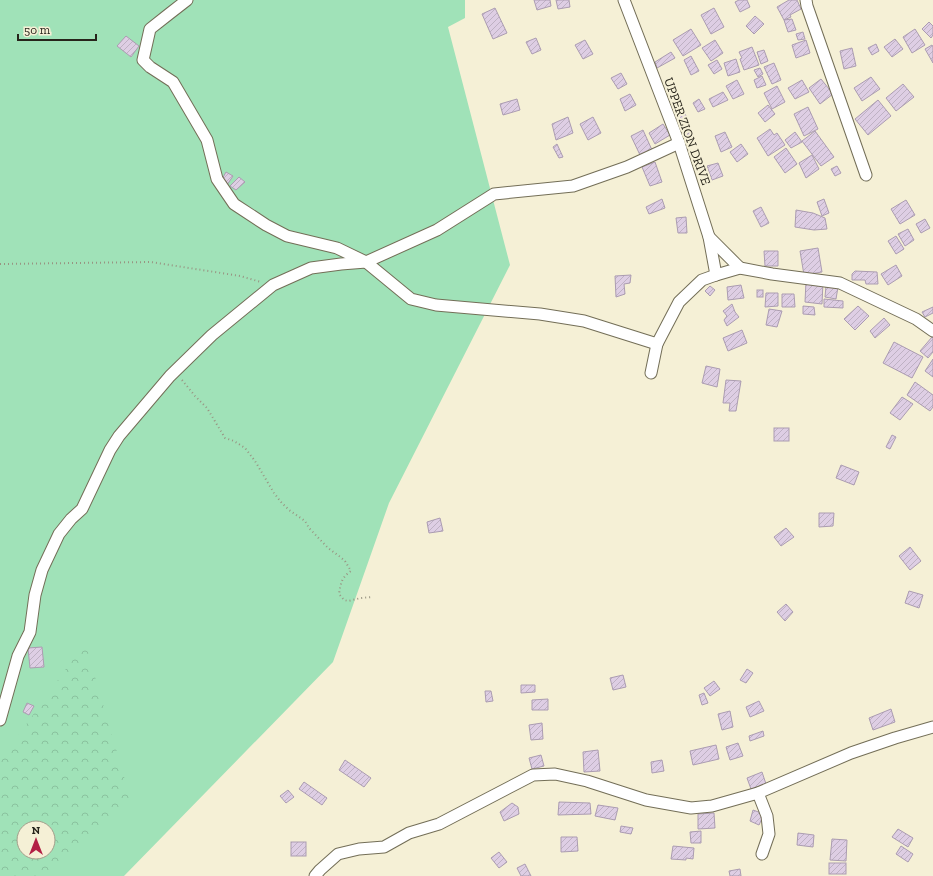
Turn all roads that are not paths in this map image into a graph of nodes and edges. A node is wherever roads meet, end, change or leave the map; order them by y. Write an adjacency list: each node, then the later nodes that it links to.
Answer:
1 (187, 0): 7 (street)
2 (624, 0): 4 (street, UPPER ZION DRIVE)
3 (806, 0): 5 (street)
4 (680, 143): 6 (street, UPPER ZION DRIVE); 7 (street)
5 (866, 175)
6 (709, 238): 8 (street); 9 (street, UPPER ZION DRIVE)
7 (366, 262): 11 (street); 13 (street)
8 (740, 268): 9 (street); 10 (street)
9 (716, 275): 11 (street)
10 (933, 331)
11 (657, 344): 12 (street)
12 (650, 373)
13 (0, 720)
14 (933, 727): 15 (street)
15 (758, 793): 16 (street); 17 (street)
16 (762, 854)
17 (315, 876)

